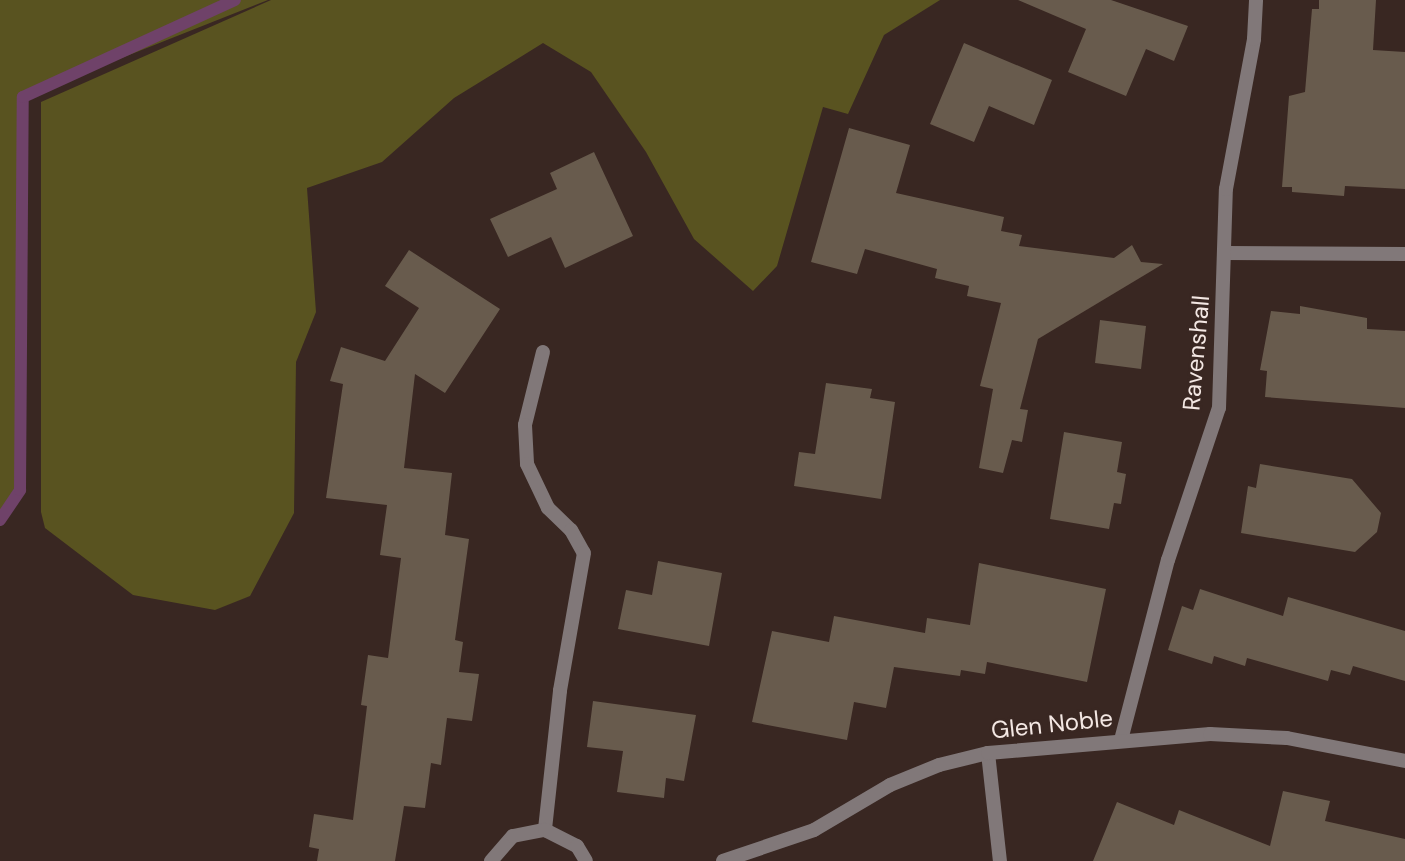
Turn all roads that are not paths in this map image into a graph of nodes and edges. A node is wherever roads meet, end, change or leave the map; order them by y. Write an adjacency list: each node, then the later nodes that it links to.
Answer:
1 (1256, 0): 2 (street, Ravenshall)
2 (1226, 253): 3 (street); 5 (street, Ravenshall)
3 (1405, 254)
4 (543, 352): 8 (street)
5 (1121, 740): 6 (street, Glen Noble); 7 (street, Glen Noble)
6 (988, 753): 11 (street, Glen Noble); 12 (street)
7 (1405, 761)
8 (545, 830): 9 (street); 10 (street)
9 (491, 861)
10 (586, 861)
11 (723, 861)
12 (1000, 861)

